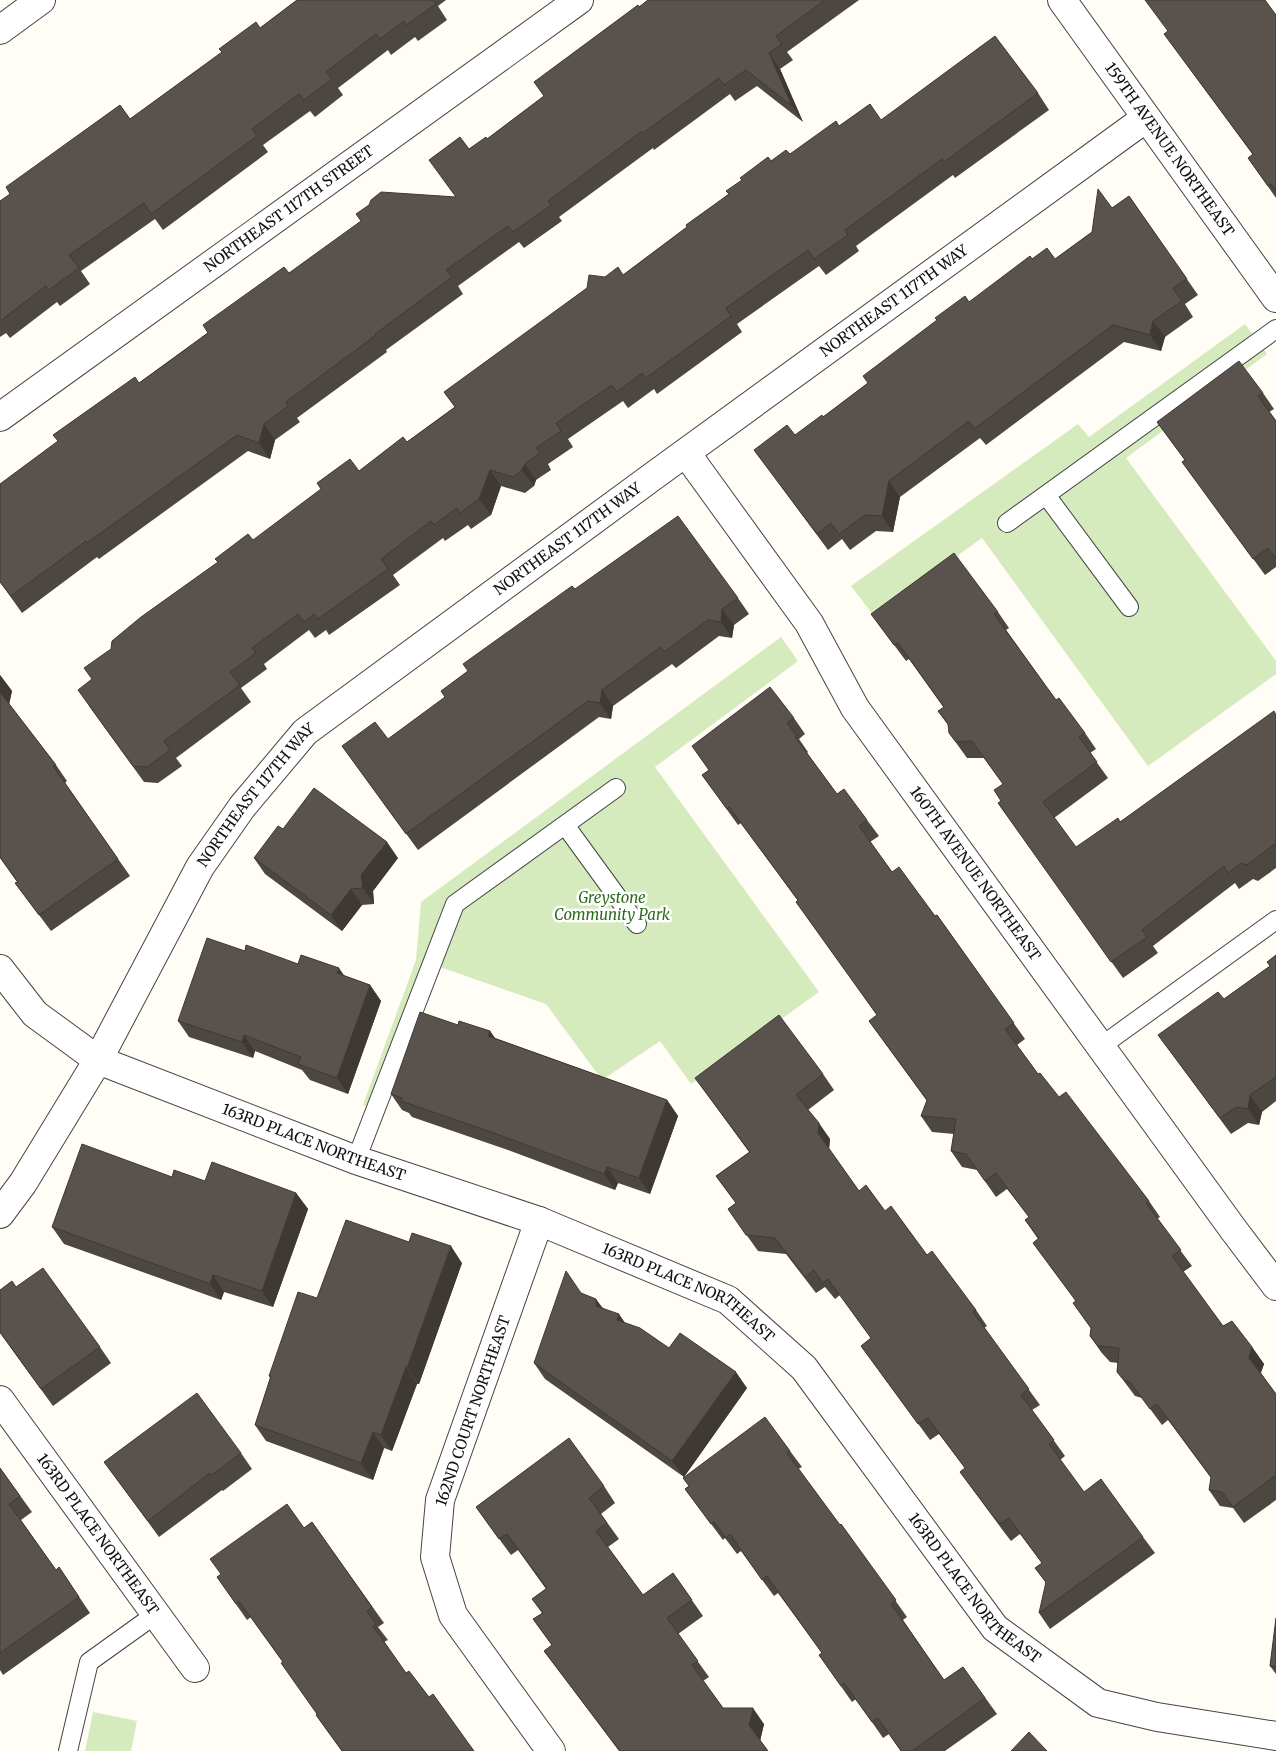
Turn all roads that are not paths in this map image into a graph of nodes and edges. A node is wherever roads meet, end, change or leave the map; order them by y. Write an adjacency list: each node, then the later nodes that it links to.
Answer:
1 (41, 0): 4 (street)
2 (579, 0): 8 (street, NORTHEAST 117TH STREET)
3 (1062, 0): 5 (street, 159TH AVENUE NORTHEAST)
4 (0, 30)
5 (1146, 118): 6 (street, 159TH AVENUE NORTHEAST); 9 (street, NORTHEAST 117TH WAY)
6 (1276, 298)
7 (1276, 329): 10 (lane)
8 (0, 418)
9 (686, 453): 18 (street, 160TH AVENUE NORTHEAST); 19 (street, NORTHEAST 117TH WAY)
10 (1046, 495): 11 (lane); 12 (lane)
11 (1007, 523)
12 (1129, 607)
13 (616, 788): 14 (lane)
14 (565, 825): 16 (lane); 20 (lane)
15 (1276, 920): 18 (lane)
16 (637, 924)
17 (0, 969): 19 (street, 163RD PLACE NORTHEAST)
18 (1100, 1047): 23 (street, 160TH AVENUE NORTHEAST)
19 (98, 1060): 20 (street, 163RD PLACE NORTHEAST); 21 (street, NORTHEAST 117TH WAY)
20 (356, 1160): 22 (street, 163RD PLACE NORTHEAST)
21 (0, 1214)
22 (539, 1221): 27 (street, 163RD PLACE NORTHEAST); 29 (street, 162ND COURT NORTHEAST)
23 (1276, 1286)
24 (0, 1400): 25 (street, 163RD PLACE NORTHEAST)
25 (156, 1614): 26 (street, 163RD PLACE NORTHEAST); 28 (lane)
26 (195, 1668)
27 (1276, 1736)
28 (68, 1751)
29 (552, 1751)

